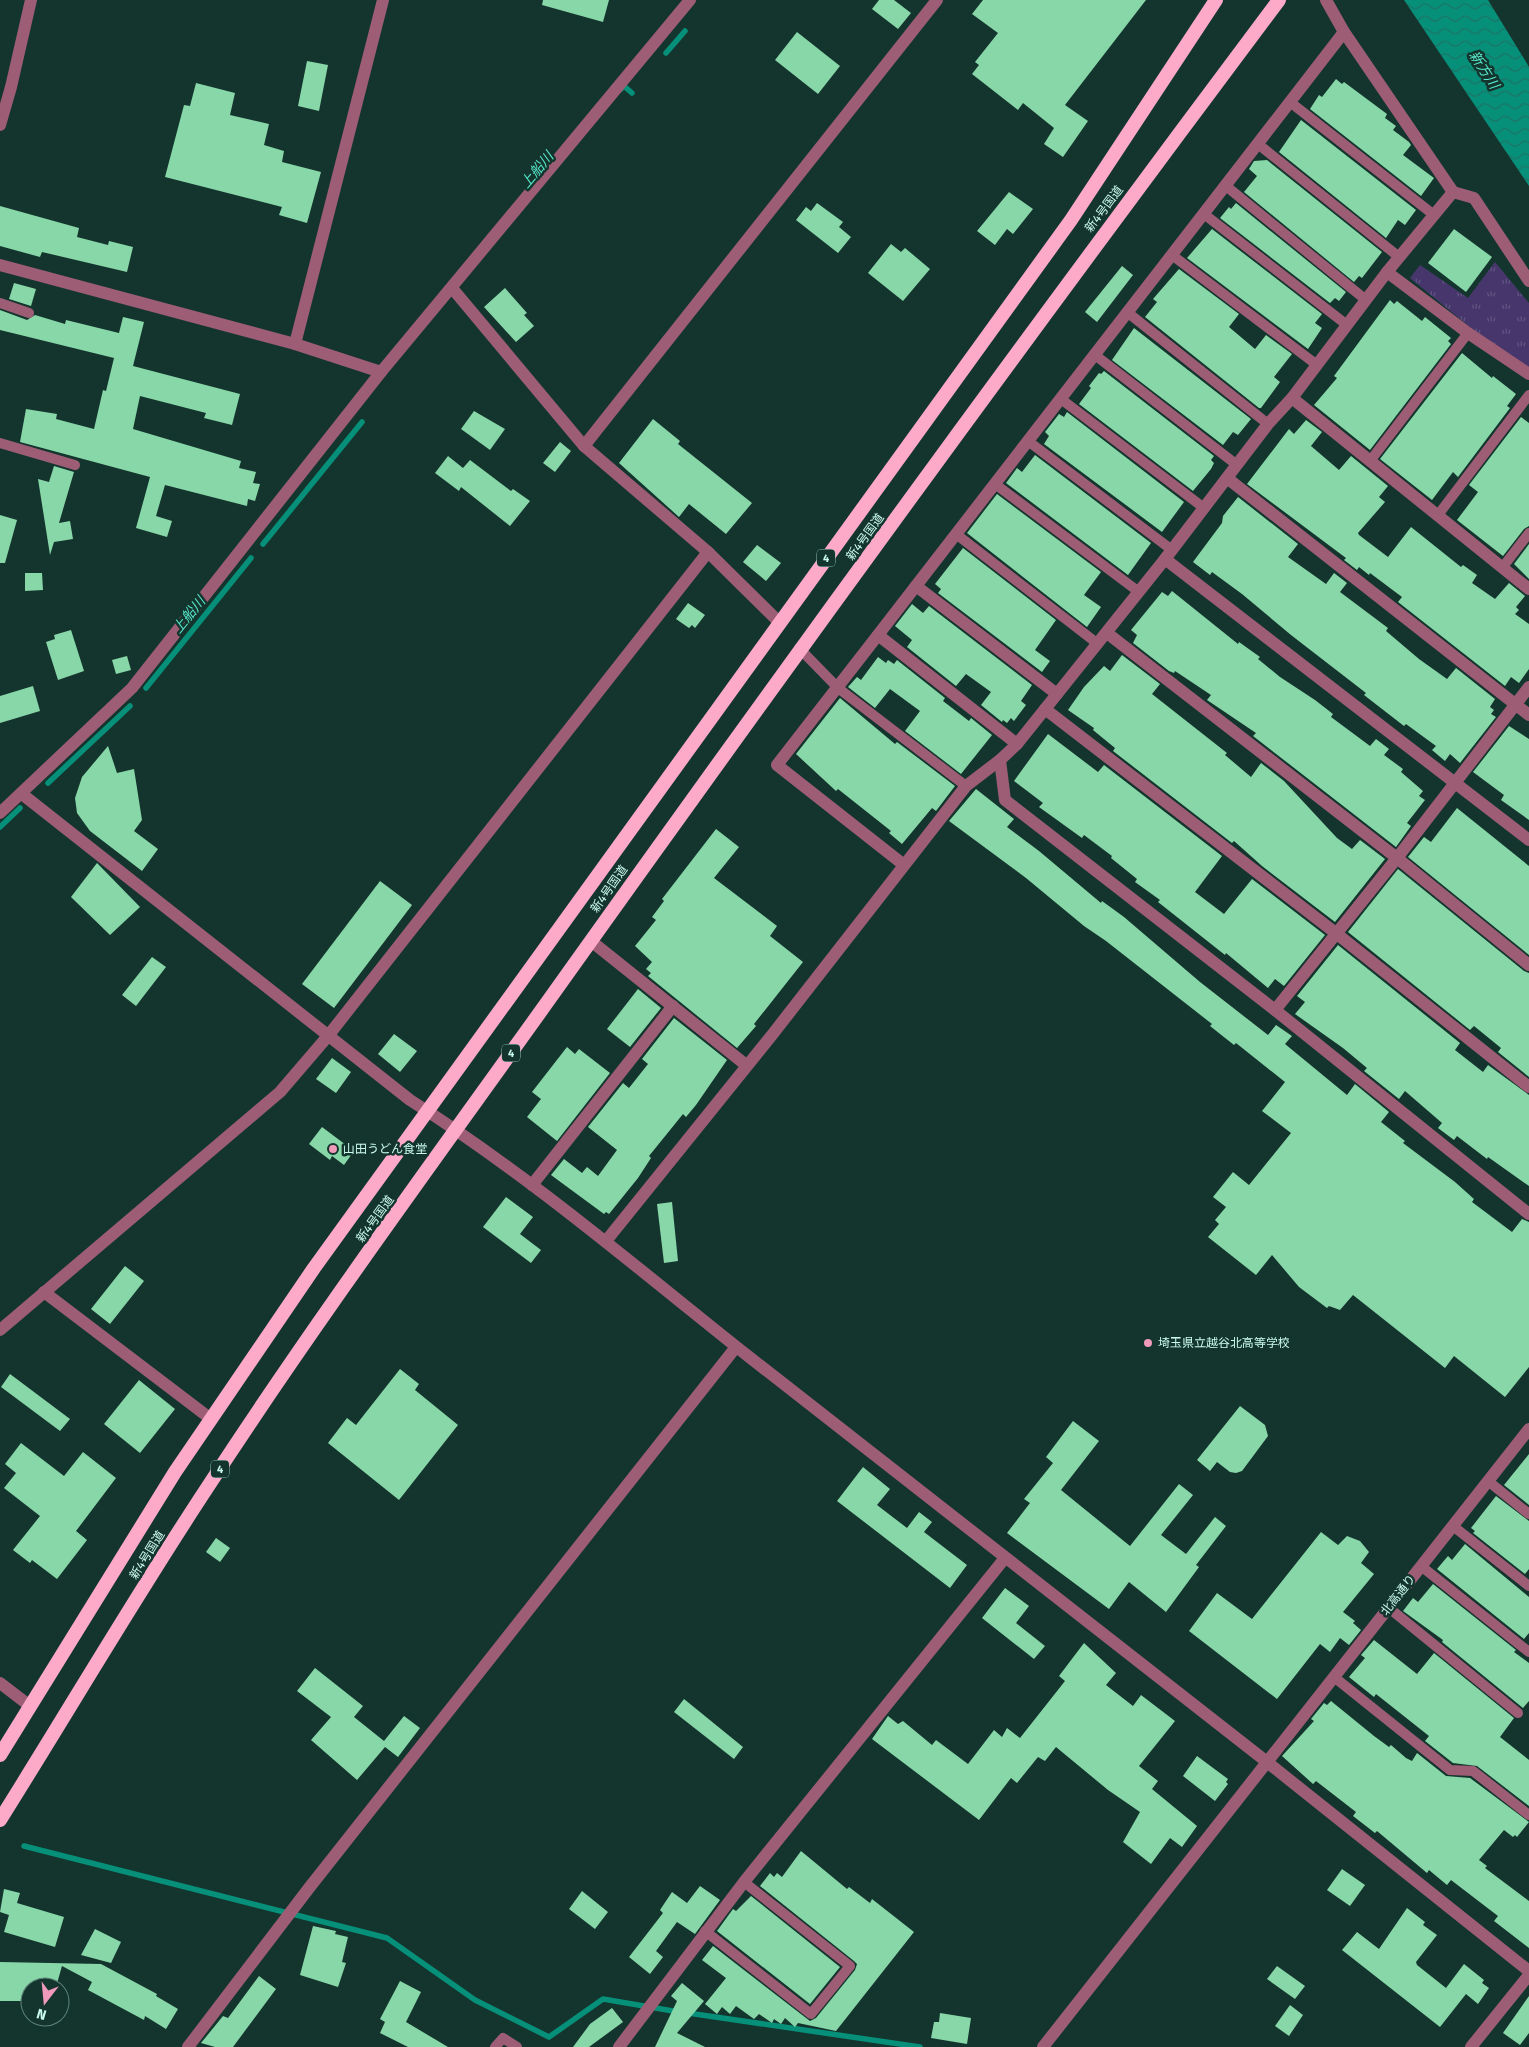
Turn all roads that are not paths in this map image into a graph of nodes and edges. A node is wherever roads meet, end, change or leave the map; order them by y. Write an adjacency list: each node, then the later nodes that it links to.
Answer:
1 (31, 0): 10 (street)
2 (382, 0): 28 (street)
3 (690, 0): 21 (street)
4 (937, 0): 39 (street)
5 (1216, 0): 55 (highway, 新4号国道 / 4)
6 (1279, 0): 59 (highway, 新4号国道 / 4)
7 (1326, 0): 8 (street)
8 (1344, 32): 9 (street); 13 (street)
9 (1290, 102): 11 (street); 15 (lane)
10 (0, 125)
11 (1258, 144): 12 (street); 17 (lane)
12 (1226, 186): 14 (street); 22 (lane)
13 (1453, 192): 15 (street); 20 (street)
14 (1204, 214): 16 (street); 26 (lane)
15 (1434, 215): 17 (street)
16 (1172, 255): 24 (street); 30 (lane)
17 (1399, 258): 19 (street)
18 (0, 265): 28 (street)
19 (1387, 272): 22 (street); 27 (street)
20 (1529, 281)
21 (452, 288): 31 (street); 39 (street)
22 (1366, 300): 26 (street)
23 (0, 303): 25 (lane)
24 (1128, 312): 29 (street); 36 (lane)
25 (29, 313)
26 (1347, 325): 30 (street)
27 (1468, 333): 32 (street); 40 (lane)
28 (296, 344): 31 (street)
29 (1095, 355): 35 (street); 41 (lane)
30 (1317, 365): 34 (street)
31 (381, 372): 70 (street)
32 (1529, 374)
33 (1529, 395): 46 (lane)
34 (1292, 398): 36 (street); 40 (street)
35 (1060, 399): 37 (street); 45 (lane)
36 (1268, 424): 41 (street)
37 (1028, 440): 44 (street); 50 (lane)
38 (0, 443): 42 (lane)
39 (584, 446): 49 (street)
40 (1370, 461): 46 (street)
41 (1237, 464): 43 (street)
42 (75, 465)
43 (1227, 478): 45 (street); 63 (street)
44 (995, 484): 48 (street); 54 (lane)
45 (1204, 508): 50 (street)
46 (1438, 515): 51 (street)
47 (1529, 533): 51 (lane)
48 (956, 534): 52 (street); 58 (lane)
49 (708, 552): 55 (street); 80 (street)
50 (1168, 555): 54 (street); 68 (street)
51 (1502, 568): 53 (street)
52 (916, 586): 57 (street); 62 (street)
53 (1529, 589)
54 (1138, 592): 56 (street)
55 (780, 623): 83 (highway, 新4号国道 / 4)
56 (1107, 632): 58 (street); 73 (street)
57 (878, 635): 61 (street); 66 (street)
58 (1098, 644): 62 (street)
59 (799, 648): 61 (lane); 76 (highway, 新4号国道 / 4)
60 (1529, 687): 63 (street)
61 (838, 688): 69 (lane); 74 (street)
62 (1057, 694): 64 (street)
63 (1516, 705): 65 (street); 68 (street)
64 (1045, 709): 66 (street); 75 (street)
65 (1529, 715)
66 (1017, 744): 67 (street)
67 (1000, 760): 69 (street); 79 (street)
68 (1456, 782): 72 (street); 73 (street)
69 (966, 786): 74 (street)
70 (22, 794): 71 (street); 80 (street)
71 (0, 813)
72 (1529, 840)
73 (1397, 858): 75 (street); 77 (street)
74 (904, 866): 81 (street)
75 (1337, 934): 79 (street); 82 (street)
76 (591, 941): 78 (street); 84 (highway, 新4号国道 / 4)
77 (1529, 965)
78 (673, 1006): 81 (street); 85 (street)
79 (1275, 1010): 86 (street)
80 (328, 1036): 83 (street); 88 (street)
81 (746, 1066): 87 (street)
82 (1529, 1087)
83 (426, 1110): 84 (street); 91 (highway, 新4号国道 / 4)
84 (457, 1130): 85 (street); 109 (highway, 新4号国道 / 4)
85 (532, 1185): 87 (street)
86 (1529, 1214)
87 (606, 1241): 90 (street)
88 (44, 1292): 89 (street); 91 (street)
89 (0, 1330)
90 (736, 1346): 97 (street); 114 (street)
91 (211, 1419): 104 (highway, 新4号国道 / 4)
92 (1529, 1429): 93 (street, 北高通り)
93 (1525, 1443): 94 (street, 北高通り)
94 (1488, 1481): 95 (lane); 96 (street, 北高通り)
95 (1529, 1514)
96 (1453, 1526): 98 (street, 北高通り); 99 (lane)
97 (1005, 1558): 107 (street); 110 (street)
98 (1421, 1566): 100 (street, 北高通り); 101 (lane)
99 (1529, 1586)
100 (1389, 1608): 102 (street, 北高通り); 105 (lane)
101 (1529, 1652)
102 (1334, 1677): 107 (street, 北高通り); 108 (lane)
103 (0, 1683): 104 (street)
104 (30, 1706): 106 (highway, 新4号国道 / 4)
105 (1518, 1713)
106 (0, 1755)
107 (1267, 1762): 112 (street); 118 (street, 北高通り)
108 (1529, 1815)
109 (0, 1820)
110 (744, 1882): 111 (street); 111 (lane)
111 (705, 1931): 117 (street)
112 (1529, 1971)
113 (1529, 1975): 119 (street)
114 (188, 2047)
115 (495, 2047): 116 (lane)
116 (517, 2047)
117 (619, 2047)
118 (1043, 2047)
119 (1471, 2047)

